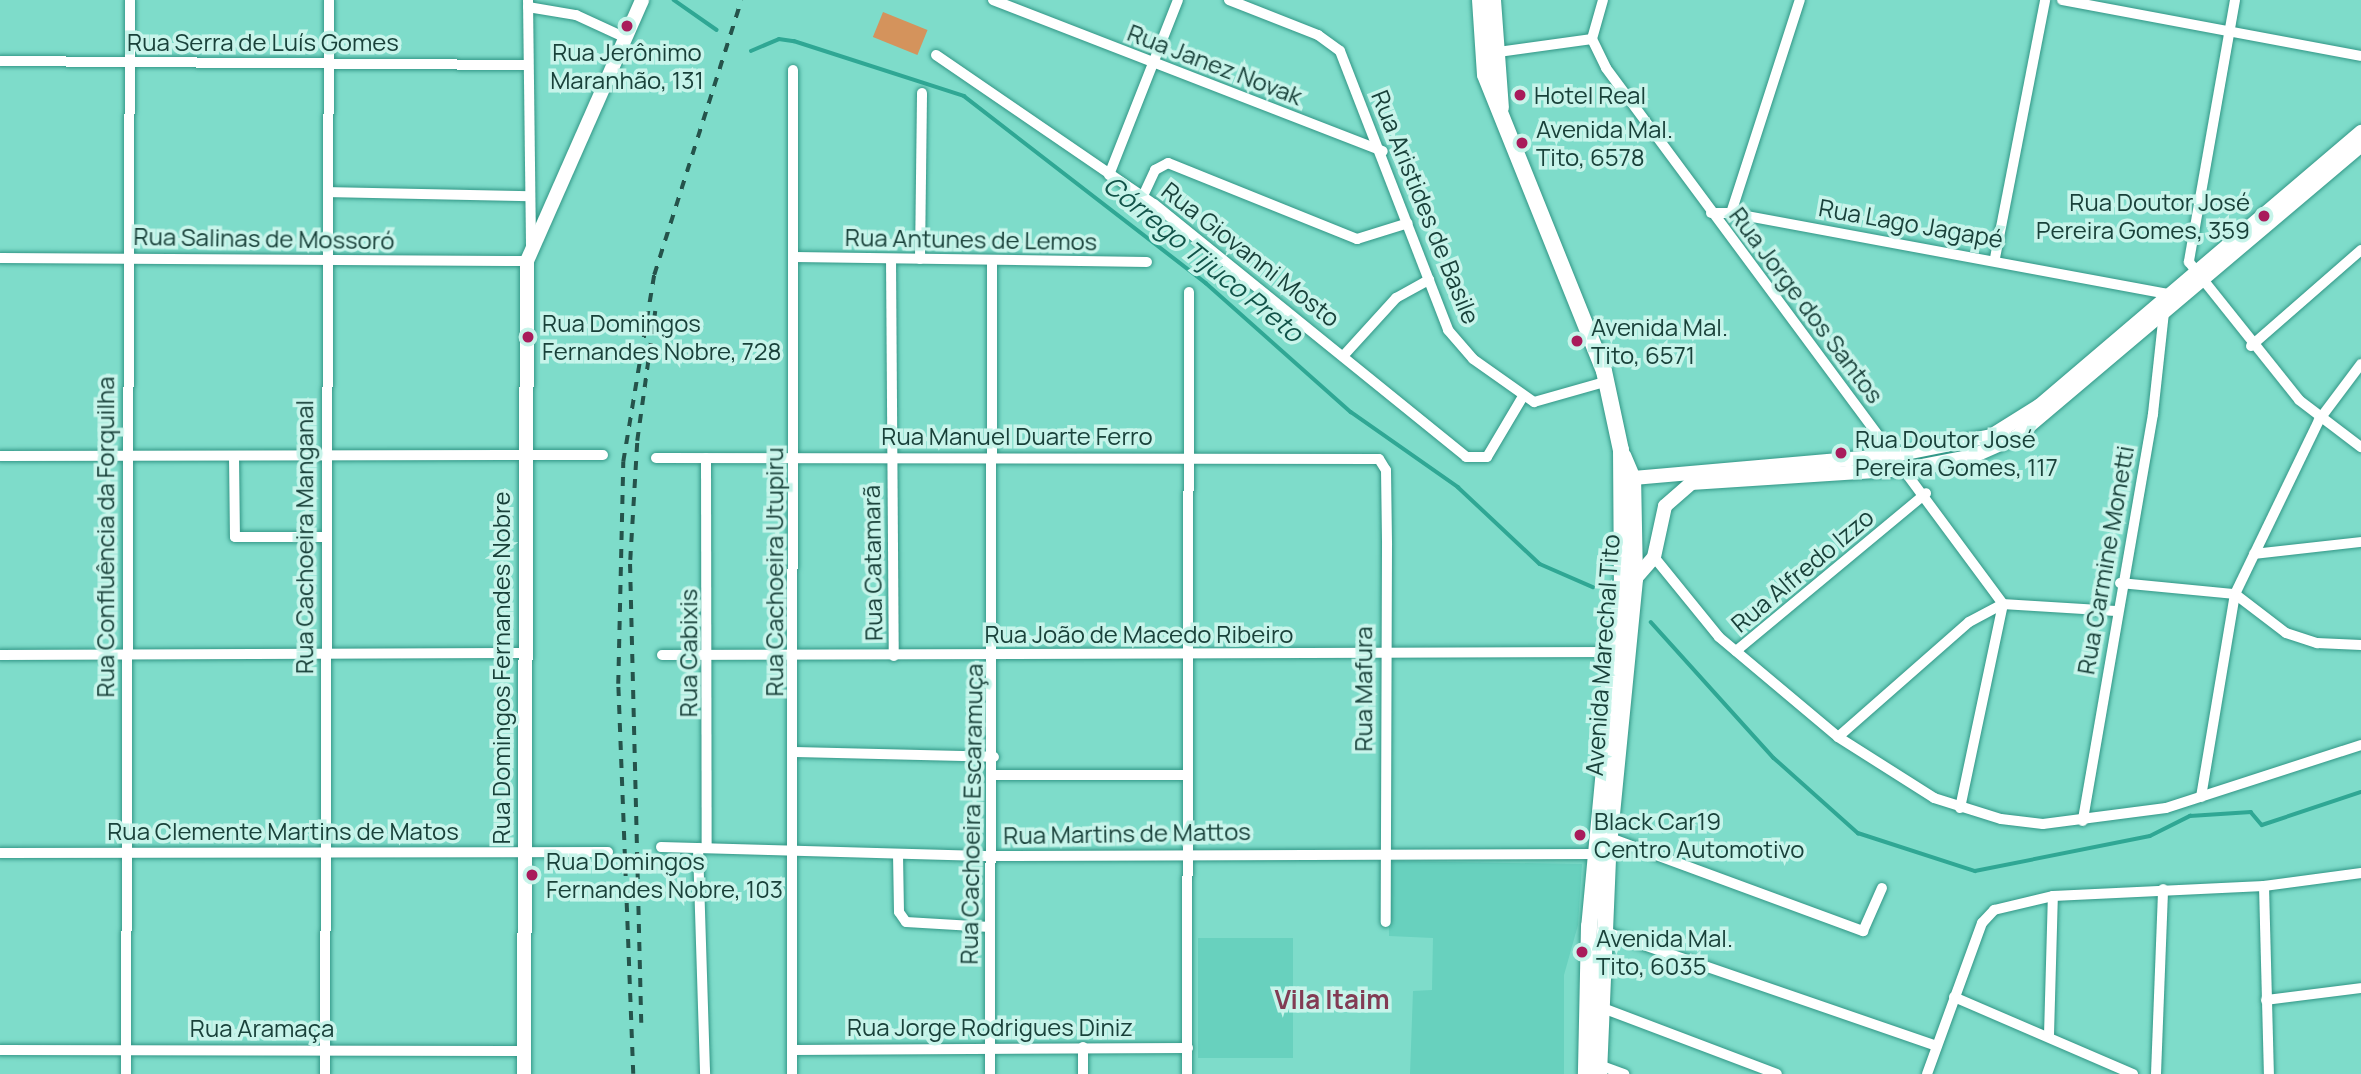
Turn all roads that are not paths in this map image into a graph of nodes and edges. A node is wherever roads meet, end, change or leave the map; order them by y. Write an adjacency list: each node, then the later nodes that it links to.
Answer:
1 (130, 0): 22 (street, Rua Confluência da Forquilha)
2 (329, 0): 23 (street, Rua Cachoeira Manganal)
3 (642, 0): 16 (main road)
4 (993, 0): 24 (street, Rua Janez Novak)
5 (1178, 0): 24 (street)
6 (1229, 0): 30 (street, Rua Aristides de Basile)
7 (1480, 0): 18 (main road, Avenida Marechal Tito)
8 (1493, 0): 18 (main road, Avenida Marechal Tito)
9 (1603, 0): 17 (street)
10 (1800, 0): 36 (street)
11 (2045, 0): 44 (street)
12 (2062, 0): 15 (street)
13 (2235, 0): 15 (street)
14 (528, 3): 16 (street); 25 (street, Rua Domingos Fernandes Nobre)
15 (2229, 30): 20 (street); 49 (street)
16 (626, 38): 39 (main road)
17 (1592, 38): 18 (street); 35 (street, Rua Jorge dos Santos)
18 (1488, 53): 56 (main road, Avenida Marechal Tito)
19 (936, 55): 31 (street, Rua Giovanni Mosto)
20 (2361, 56)
21 (0, 61): 22 (street, Rua Serra de Luís Gomes)
22 (129, 62): 23 (street, Rua Serra de Luís Gomes); 42 (street, Rua Confluência da Forquilha)
23 (330, 62): 25 (street, Rua Serra de Luís Gomes); 32 (street, Rua Cachoeira Manganal)
24 (1154, 63): 30 (street, Rua Janez Novak); 31 (street)
25 (526, 65): 33 (street, Rua Domingos Fernandes Nobre)
26 (793, 70): 40 (street, Rua Cachoeira Utupiru)
27 (922, 93): 43 (street)
28 (2361, 132): 49 (main road)
29 (2361, 145): 49 (main road)
30 (1383, 151): 37 (street, Rua Aristides de Basile)
31 (1108, 176): 34 (street, Rua Giovanni Mosto)
32 (329, 192): 33 (street); 47 (street, Rua Cachoeira Manganal)
33 (526, 195): 39 (street, Rua Domingos Fernandes Nobre)
34 (1143, 196): 37 (street); 54 (street, Rua Giovanni Mosto)
35 (1711, 213): 36 (street, Rua Lago Jagapé); 62 (street, Rua Jorge dos Santos)
36 (1731, 214): 44 (street, Rua Lago Jagapé)
37 (1408, 223): 50 (street, Rua Aristides de Basile)
38 (2361, 250): 53 (street)
39 (529, 254): 47 (street, Rua Salinas de Mossoró); 60 (main road, Rua Domingos Fernandes Nobre)
40 (794, 257): 45 (street, Rua Antunes de Lemos); 65 (street, Rua Cachoeira Utupiru)
41 (0, 258): 42 (street, Rua Salinas de Mossoró)
42 (126, 258): 47 (street, Rua Salinas de Mossoró); 67 (street, Rua Confluência da Forquilha)
43 (920, 258): 45 (street, Rua Antunes de Lemos); 46 (street, Rua Antunes de Lemos)
44 (1996, 258): 52 (street, Rua Lago Jagapé)
45 (891, 259): 71 (street, Rua Catamarã)
46 (992, 260): 48 (street, Rua Antunes de Lemos); 72 (street, Rua Cachoeira Escaramuça)
47 (327, 261): 64 (street, Rua Cachoeira Manganal)
48 (1147, 262)
49 (2196, 277): 52 (main road); 53 (street)
50 (1429, 280): 54 (street); 57 (street, Rua Aristides de Basile)
51 (1189, 292): 66 (street)
52 (2167, 301): 62 (main road); 74 (main road); 83 (street, Rua Carmine Monetti)
53 (2251, 346): 58 (street)
54 (1345, 354): 57 (street, Rua Giovanni Mosto)
55 (2361, 364): 58 (street)
56 (1608, 382): 57 (street); 75 (main road, Avenida Marechal Tito)
57 (1522, 398)
58 (2319, 421): 59 (street); 80 (street)
59 (2361, 447)
60 (523, 452): 61 (street); 64 (street); 90 (main road, Rua Domingos Fernandes Nobre)
61 (603, 455)
62 (1896, 455): 74 (street, Rua Jorge dos Santos); 75 (main road)
63 (0, 456): 67 (street)
64 (325, 456): 68 (street); 78 (street, Rua Cachoeira Manganal)
65 (795, 456): 70 (street, Rua Manuel Duarte Ferro); 71 (street, Rua Manuel Duarte Ferro); 97 (street, Rua Cachoeira Utupiru)
66 (1192, 456): 72 (street, Rua Manuel Duarte Ferro); 73 (street, Rua Manuel Duarte Ferro); 100 (street)
67 (126, 457): 68 (street); 94 (street, Rua Confluência da Forquilha)
68 (234, 457): 78 (street)
69 (656, 458): 70 (street, Rua Manuel Duarte Ferro)
70 (706, 458): 96 (street, Rua Cabixis)
71 (891, 458): 72 (street, Rua Manuel Duarte Ferro); 98 (street, Rua Catamarã)
72 (993, 458): 99 (street, Rua Cachoeira Escaramuça)
73 (1379, 459): 91 (street, Rua Mafura)
74 (1906, 469): 76 (street, Rua Jorge dos Santos); 77 (main road)
75 (1633, 479): 77 (main road); 82 (main road, Avenida Marechal Tito); 88 (main road, Avenida Marechal Tito)
76 (1926, 493): 85 (street, Rua Jorge dos Santos); 89 (street, Rua Alfredo Izzo)
77 (1670, 499): 81 (main road)
78 (325, 537): 92 (street, Rua Cachoeira Manganal)
79 (2361, 542): 80 (street)
80 (2254, 554): 84 (street)
81 (1654, 557): 82 (main road); 89 (street)
82 (1635, 579): 110 (main road, Avenida Marechal Tito)
83 (2120, 583): 84 (street); 86 (street, Rua Carmine Monetti)
84 (2235, 594): 87 (street); 107 (street)
85 (2003, 604): 86 (street); 101 (street); 108 (street)
86 (2115, 611): 109 (street, Rua Carmine Monetti)
87 (2361, 645)
88 (1617, 652): 91 (street, Rua João de Macedo Ribeiro); 122 (main road, Avenida Marechal Tito)
89 (1736, 652): 101 (street)
90 (523, 653): 92 (street); 113 (main road, Rua Domingos Fernandes Nobre)
91 (1384, 653): 100 (street, Rua João de Macedo Ribeiro); 120 (street, Rua Mafura)
92 (324, 654): 94 (street); 119 (street, Rua Cachoeira Manganal)
93 (0, 655): 94 (street)
94 (125, 655): 116 (street, Rua Confluência da Forquilha)
95 (662, 655): 96 (street, Rua João de Macedo Ribeiro)
96 (711, 655): 97 (street, Rua João de Macedo Ribeiro); 112 (street, Rua Cabixis)
97 (797, 655): 98 (street, Rua João de Macedo Ribeiro); 103 (street, Rua Cachoeira Utupiru)
98 (894, 656): 99 (street, Rua João de Macedo Ribeiro)
99 (993, 656): 100 (street, Rua João de Macedo Ribeiro); 104 (street, Rua Cachoeira Escaramuça)
100 (1188, 656): 106 (street)
101 (1838, 737): 108 (street)
102 (2361, 745): 107 (street)
103 (795, 752): 104 (street); 114 (street, Rua Cachoeira Utupiru)
104 (994, 757): 105 (street, Rua Cachoeira Escaramuça)
105 (994, 775): 106 (street); 123 (street, Rua Cachoeira Escaramuça)
106 (1188, 775): 115 (street)
107 (2201, 797): 109 (street)
108 (1960, 808): 109 (street)
109 (2083, 821)
110 (1610, 838): 126 (street); 131 (main road, Avenida Marechal Tito)
111 (661, 847): 112 (street, Rua Martins de Mattos)
112 (703, 848): 114 (street, Rua Martins de Mattos); 150 (street, Rua Cabixis)
113 (525, 850): 117 (street, Rua Clemente Martins de Matos); 119 (street, Rua Clemente Martins de Matos); 145 (main road, Rua Domingos Fernandes Nobre)
114 (792, 851): 121 (street, Rua Martins de Mattos); 144 (street, Rua Cachoeira Utupiru)
115 (1188, 851): 120 (street, Rua Martins de Mattos); 123 (street, Rua Martins de Mattos); 140 (street)
116 (125, 852): 118 (street, Rua Clemente Martins de Matos); 119 (street, Rua Clemente Martins de Matos); 141 (street, Rua Confluência da Forquilha)
117 (608, 852)
118 (0, 853)
119 (324, 853): 142 (street, Rua Cachoeira Manganal)
120 (1386, 853): 122 (street, Rua Martins de Mattos); 129 (street, Rua Mafura)
121 (898, 854): 123 (street, Rua Martins de Mattos); 130 (street)
122 (1595, 854): 146 (main road, Avenida Marechal Tito)
123 (993, 856): 130 (street, Rua Cachoeira Escaramuça)
124 (2361, 873): 125 (street)
125 (2264, 886): 127 (street); 134 (street)
126 (1882, 888)
127 (2163, 889): 128 (street); 159 (street)
128 (2053, 896): 133 (street); 136 (street)
129 (1386, 922)
130 (990, 927): 137 (street, Rua Cachoeira Escaramuça)
131 (1603, 931): 135 (main road, Avenida Marechal Tito); 139 (street)
132 (2361, 988): 134 (street)
133 (1954, 997): 136 (street); 139 (street)
134 (2266, 1000): 160 (street)
135 (1600, 1007): 146 (main road, Avenida Marechal Tito); 156 (street)
136 (2049, 1035): 158 (street)
137 (990, 1046): 138 (street, Rua Jorge Rodrigues Diniz); 144 (street, Rua Jorge Rodrigues Diniz); 152 (street, Rua Cachoeira Escaramuça)
138 (1083, 1046): 140 (street, Rua Jorge Rodrigues Diniz); 153 (street)
139 (1937, 1046): 157 (street)
140 (1188, 1048): 154 (street)
141 (126, 1049): 142 (street, Rua Aramaça); 143 (street, Rua Aramaça); 147 (street, Rua Confluência da Forquilha)
142 (325, 1049): 145 (street, Rua Aramaça); 148 (street, Rua Cachoeira Manganal)
143 (0, 1050)
144 (792, 1050): 151 (street, Rua Cachoeira Utupiru)
145 (524, 1051): 149 (main road, Rua Domingos Fernandes Nobre)
146 (1595, 1071): 155 (street)
147 (126, 1074)
148 (325, 1074)
149 (524, 1074)
150 (705, 1074)
151 (792, 1074)
152 (990, 1074)
153 (1083, 1074)
154 (1187, 1074)
155 (1624, 1074)
156 (1777, 1074)
157 (1927, 1074)
158 (2133, 1074)
159 (2156, 1074)
160 (2269, 1074)

